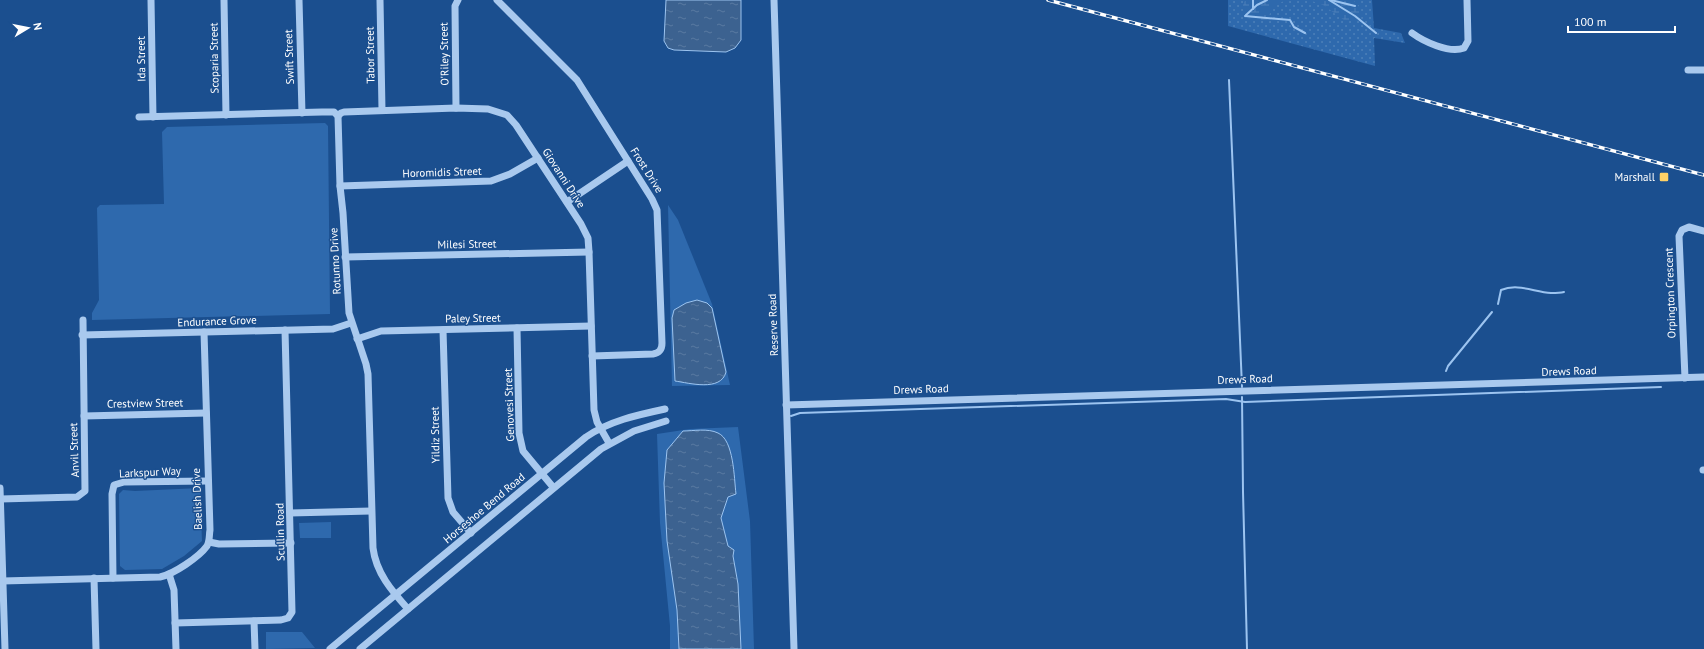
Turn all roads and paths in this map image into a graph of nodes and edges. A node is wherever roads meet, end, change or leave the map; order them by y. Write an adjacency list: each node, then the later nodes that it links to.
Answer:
1 (151, 0): 18 (street, Ida Street)
2 (224, 0): 15 (street, Scoparia Street)
3 (299, 0): 14 (street, Swift Street)
4 (380, 0): 13 (street, Tabor Street)
5 (458, 0): 12 (street, O'Riley Street)
6 (497, 0): 20 (street, Frost Drive)
7 (774, 0): 38 (street, Reserve Road)
8 (1467, 0): 9 (street)
9 (1412, 33)
10 (1688, 70): 11 (street)
11 (1704, 70)
12 (456, 108): 13 (street, Giovanni Drive); 19 (street, Giovanni Drive)
13 (382, 110): 16 (street, Giovanni Drive)
14 (302, 113): 15 (street); 16 (street)
15 (226, 115): 18 (street)
16 (338, 116): 21 (street, Rotunno Drive)
17 (139, 117): 18 (street)
18 (153, 117)
19 (538, 158): 21 (street, Horomidis Street); 22 (street, Giovanni Drive)
20 (628, 161): 22 (street); 35 (street, Frost Drive)
21 (340, 186): 25 (street, Rotunno Drive)
22 (567, 202): 24 (street, Giovanni Drive)
23 (1704, 231): 37 (street, Orpington Crescent)
24 (589, 252): 25 (street, Milesi Street); 28 (street, Giovanni Drive)
25 (345, 258): 27 (street, Rotunno Drive)
26 (83, 320): 33 (street, Anvil Street)
27 (351, 323): 30 (street, Endurance Grove); 34 (street, Rotunno Drive)
28 (591, 326): 29 (street, Paley Street); 35 (street, Giovanni Drive)
29 (518, 328): 31 (street, Paley Street); 45 (street, Genovesi Street)
30 (285, 330): 32 (street, Endurance Grove); 51 (street, Scullin Road)
31 (443, 330): 34 (street, Paley Street); 53 (street, Yildiz Street)
32 (204, 332): 33 (street, Endurance Grove); 40 (street, Baelish Drive)
33 (82, 335): 41 (street, Anvil Street)
34 (357, 338): 50 (street, Rotunno Drive)
35 (592, 356): 43 (street, Giovanni Drive)
36 (1704, 377): 37 (street, Drews Road)
37 (1684, 378): 38 (street, Drews Road)
38 (786, 405): 72 (street, Reserve Road)
39 (665, 409): 43 (street, Horseshoe Bend Road)
40 (206, 413): 41 (street, Crestview Street); 46 (street, Baelish Drive)
41 (84, 416): 49 (street, Anvil Street)
42 (666, 421): 44 (street)
43 (601, 429): 44 (street, Giovanni Drive); 45 (street, Horseshoe Bend Road)
44 (609, 443): 48 (street)
45 (542, 474): 48 (street, Genovesi Street); 53 (street, Horseshoe Bend Road)
46 (208, 481): 54 (street, Baelish Drive); 58 (street, Larkspur Way)
47 (0, 488): 49 (street)
48 (552, 488): 61 (street)
49 (0, 499): 52 (street)
50 (371, 511): 51 (street); 60 (street, Rotunno Drive)
51 (290, 513): 55 (street, Scullin Road)
52 (0, 528): 59 (street)
53 (471, 533): 60 (street, Horseshoe Bend Road)
54 (209, 542): 55 (street); 56 (street, Baelish Drive)
55 (291, 543): 63 (street, Scullin Road)
56 (169, 574): 58 (street, Baelish Drive); 64 (street)
57 (94, 578): 58 (street, Baelish Drive); 59 (street, Baelish Drive); 67 (street)
58 (113, 578)
59 (2, 581): 62 (street)
60 (396, 595): 61 (street, Rotunno Drive); 70 (street, Horseshoe Bend Road)
61 (408, 609): 71 (street)
62 (3, 619): 65 (street); 66 (street)
63 (254, 621): 64 (street, Scullin Road); 69 (street)
64 (175, 623): 68 (street)
65 (1, 649)
66 (5, 649)
67 (96, 649)
68 (176, 649)
69 (255, 649)
70 (330, 649)
71 (360, 649)
72 (794, 649)

